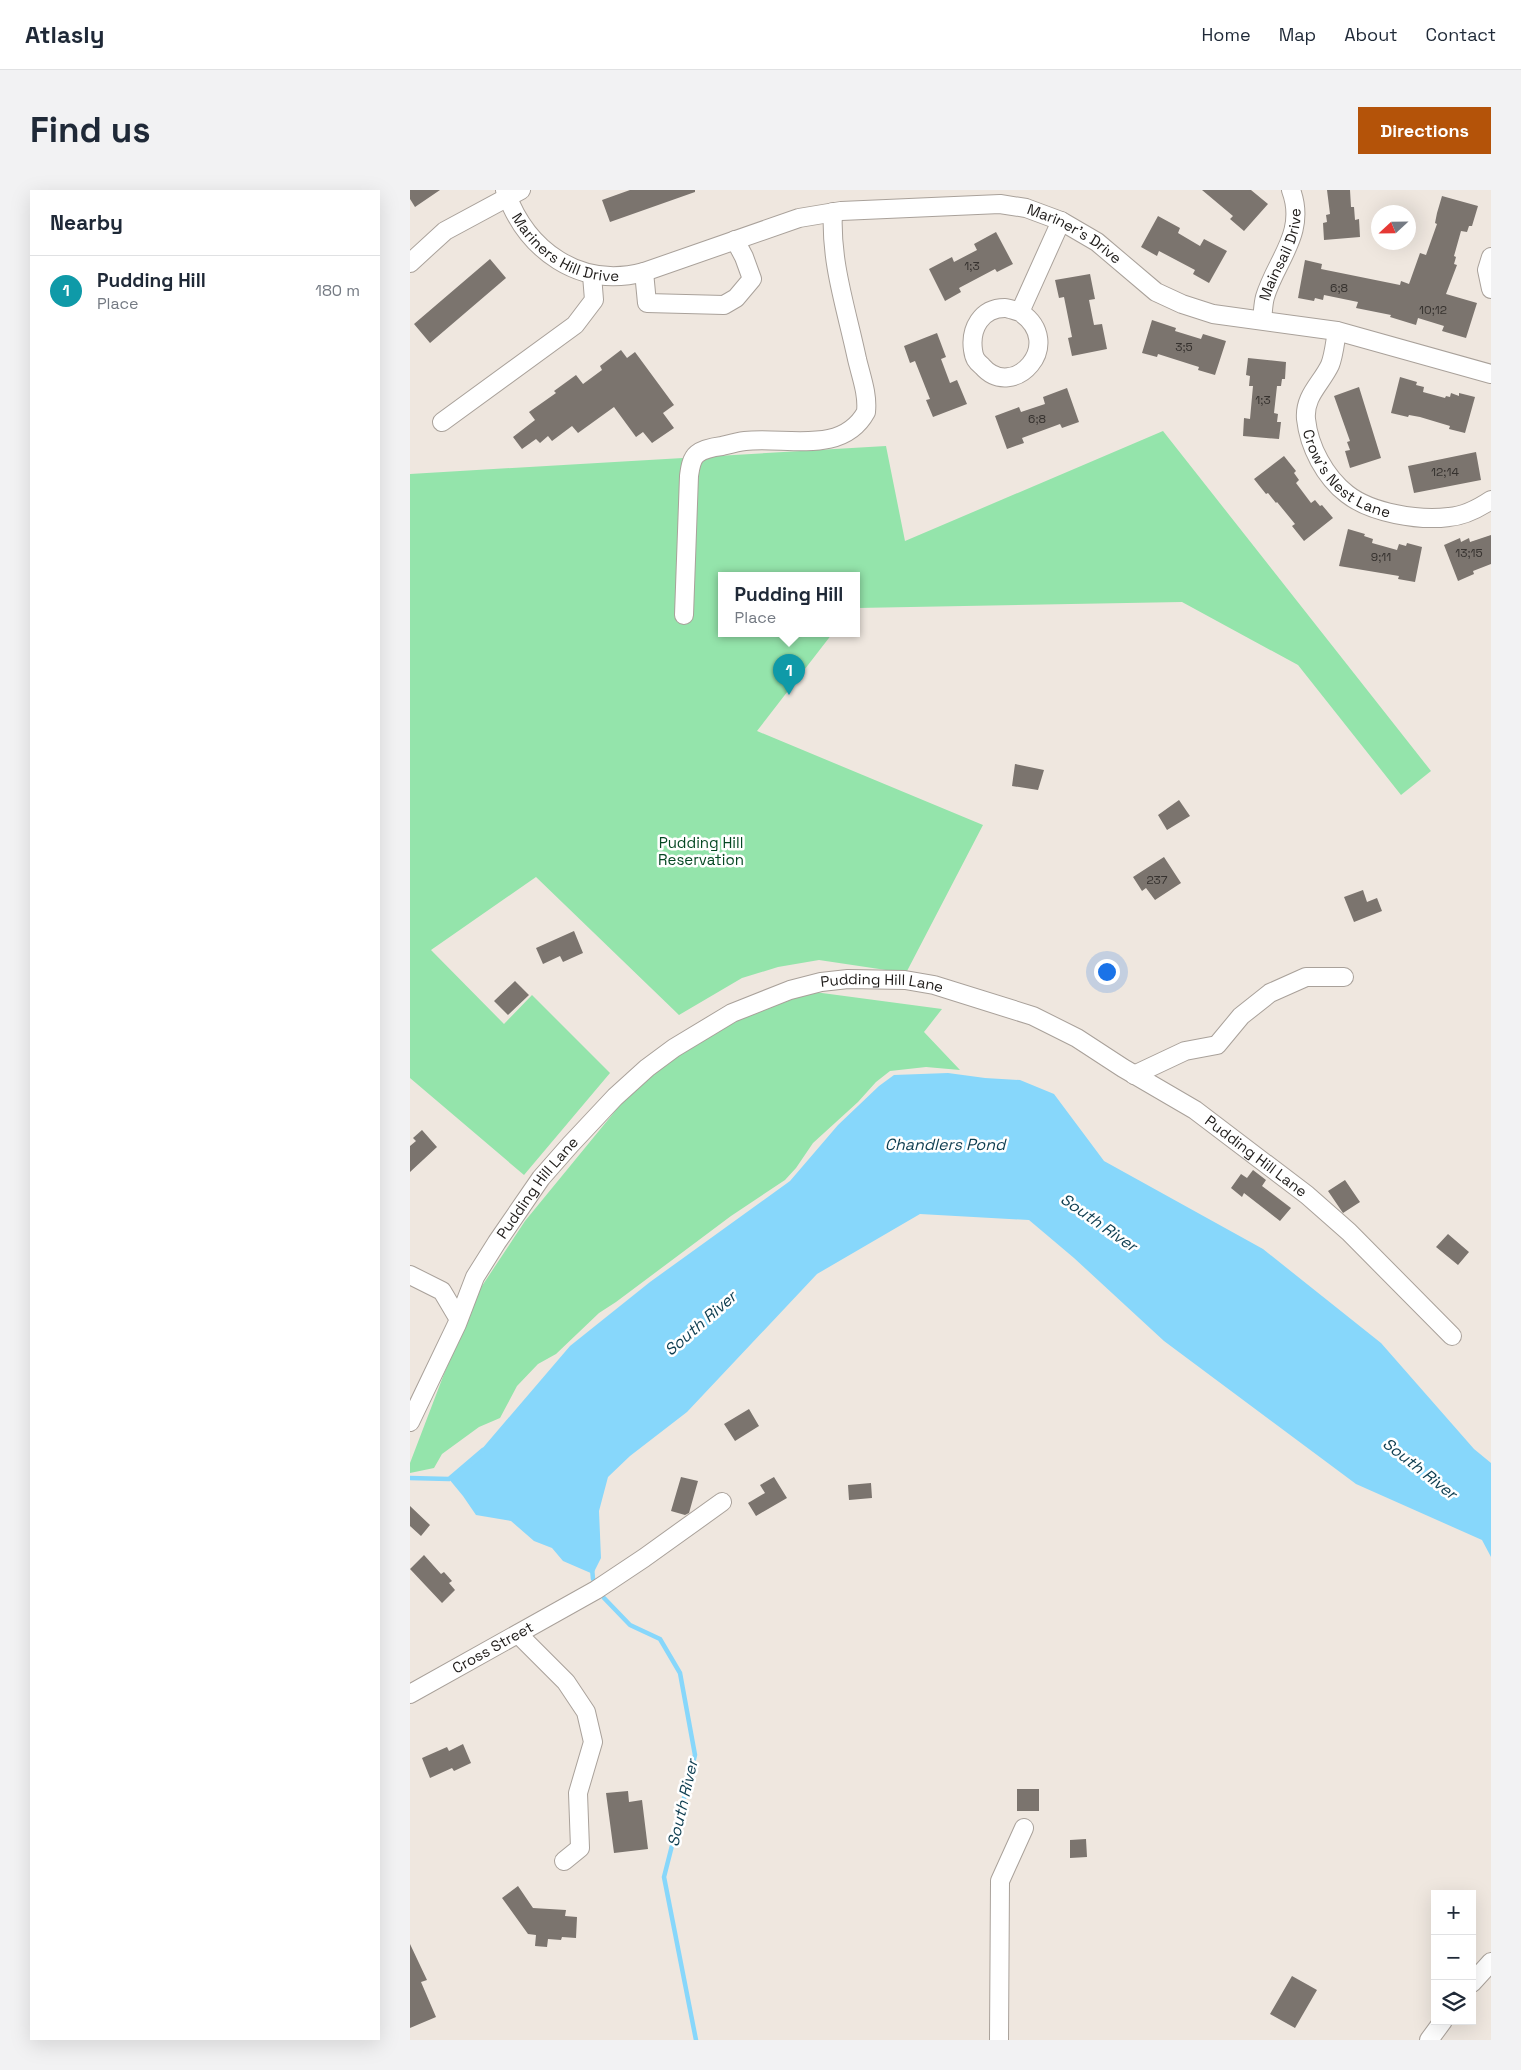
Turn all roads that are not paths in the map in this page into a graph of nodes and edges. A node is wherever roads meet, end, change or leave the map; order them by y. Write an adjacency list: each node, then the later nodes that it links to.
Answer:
1 (1291, 190): 13 (street, Mainsail Drive)
2 (511, 192): 8 (street); 10 (street, Mariners Hill Drive)
3 (953, 198): 4 (street, Mariner's Drive); 5 (street, Mariner's Drive)
4 (834, 212): 6 (street, Mariner's Drive); 18 (street)
5 (1061, 221): 12 (street); 13 (street, Mariner's Drive)
6 (735, 240): 9 (street, Mariner's Drive); 9 (street)
7 (1491, 257): 11 (street)
8 (410, 263)
9 (644, 272): 10 (street, Mariners Hill Drive)
10 (592, 275): 16 (street)
11 (1491, 289)
12 (1020, 312)
13 (1262, 320): 14 (street, Mariner's Drive)
14 (1337, 331): 15 (street, Mariner's Drive); 17 (street, Crow's Nest Lane)
15 (1491, 374)
16 (442, 422)
17 (1491, 500)
18 (684, 614)
19 (1344, 977): 20 (street)
20 (1134, 1075): 22 (street, Pudding Hill Lane); 25 (street, Pudding Hill Lane)
21 (410, 1276): 23 (street)
22 (475, 1277): 23 (street); 24 (street, Pudding Hill Lane)
23 (442, 1291): 24 (street)
24 (458, 1318): 26 (street, Pudding Hill Lane)
25 (1452, 1336)
26 (410, 1422)
27 (722, 1502): 28 (street, Cross Street)
28 (518, 1634): 29 (street, Cross Street); 31 (street)
29 (410, 1694)
30 (1024, 1828): 35 (street)
31 (564, 1861)
32 (1491, 1962): 33 (street)
33 (1475, 1980)
34 (1439, 2025): 36 (street)
35 (999, 2040)
36 (1429, 2040)

